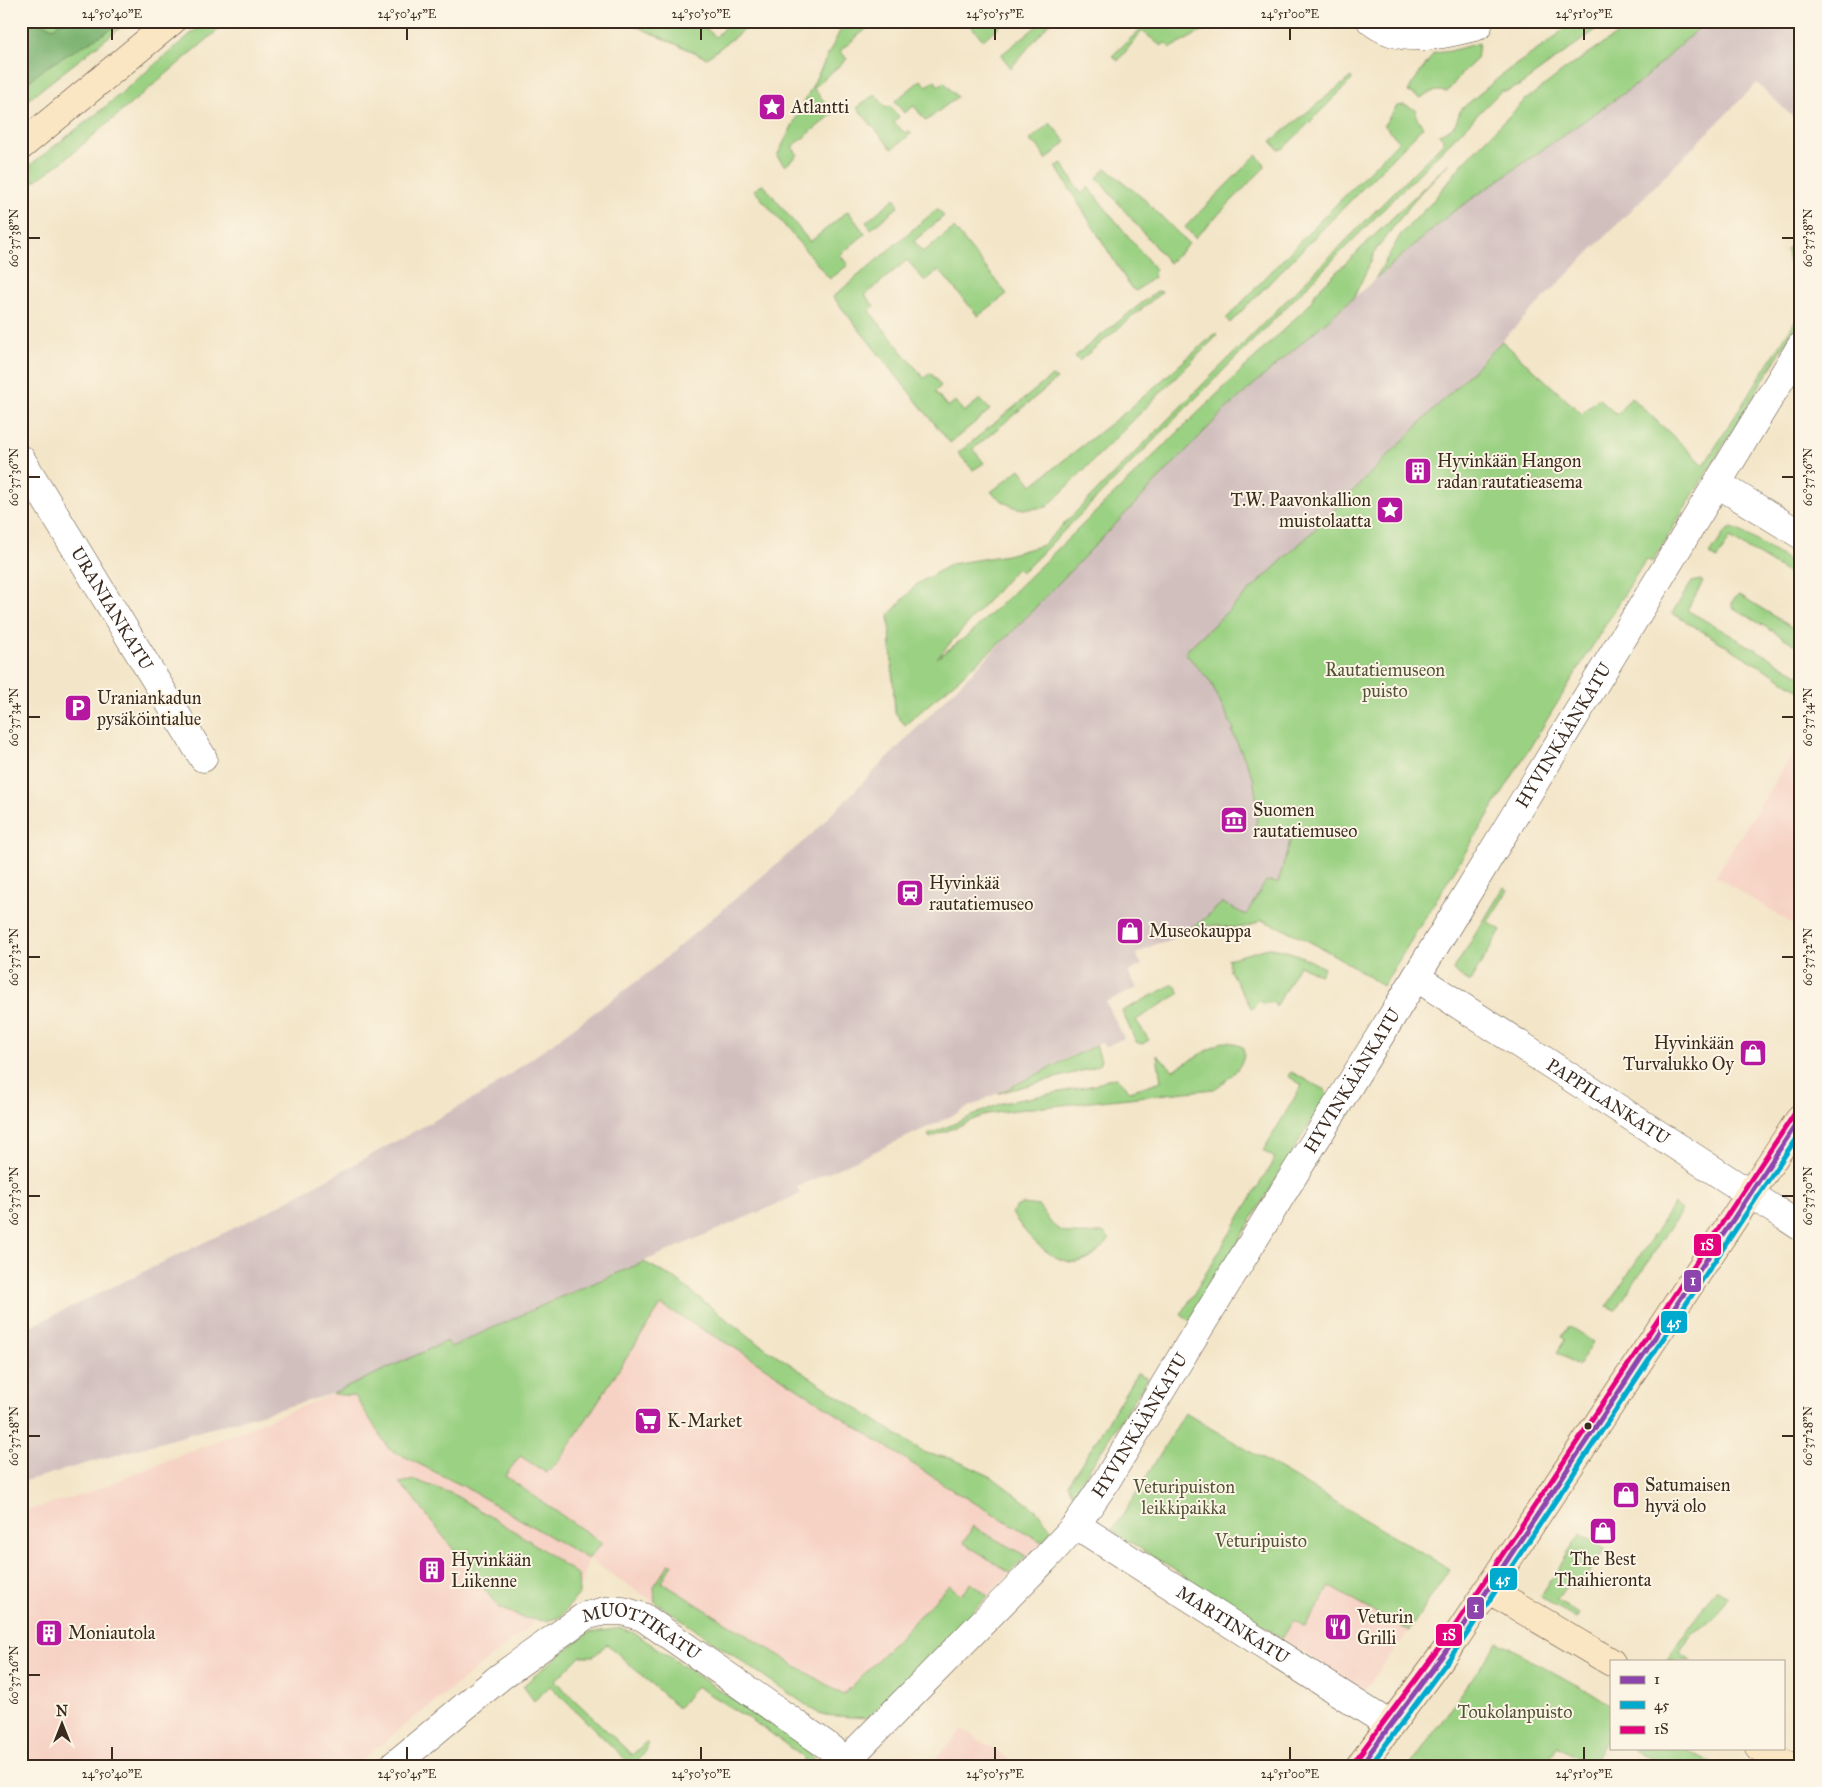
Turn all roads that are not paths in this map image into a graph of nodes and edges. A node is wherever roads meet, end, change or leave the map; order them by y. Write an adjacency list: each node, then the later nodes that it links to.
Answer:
1 (172, 21): 4 (main road)
2 (1371, 21): 3 (street)
3 (1478, 26)
4 (21, 146)
5 (1801, 346): 7 (street, HYVINKÄÄNKATU)
6 (21, 459): 9 (street, URANIANKATU)
7 (1718, 484): 8 (street); 10 (street, HYVINKÄÄNKATU)
8 (1801, 535)
9 (203, 758)
10 (1416, 977): 12 (street, PAPPILANKATU); 14 (street, HYVINKÄÄNKATU)
11 (1801, 1117): 12 (main road)
12 (1748, 1194): 13 (street, PAPPILANKATU); 15 (main road)
13 (1801, 1227)
14 (1076, 1525): 17 (street, MARTINKATU); 19 (street, HYVINKÄÄNKATU)
15 (1488, 1590): 16 (main road); 17 (main road)
16 (1610, 1661)
17 (1390, 1725): 21 (main road)
18 (1761, 1750): 22 (main road)
19 (843, 1763): 20 (street, MUOTTIKATU)
20 (393, 1766)
21 (1360, 1766)
22 (1788, 1766)

